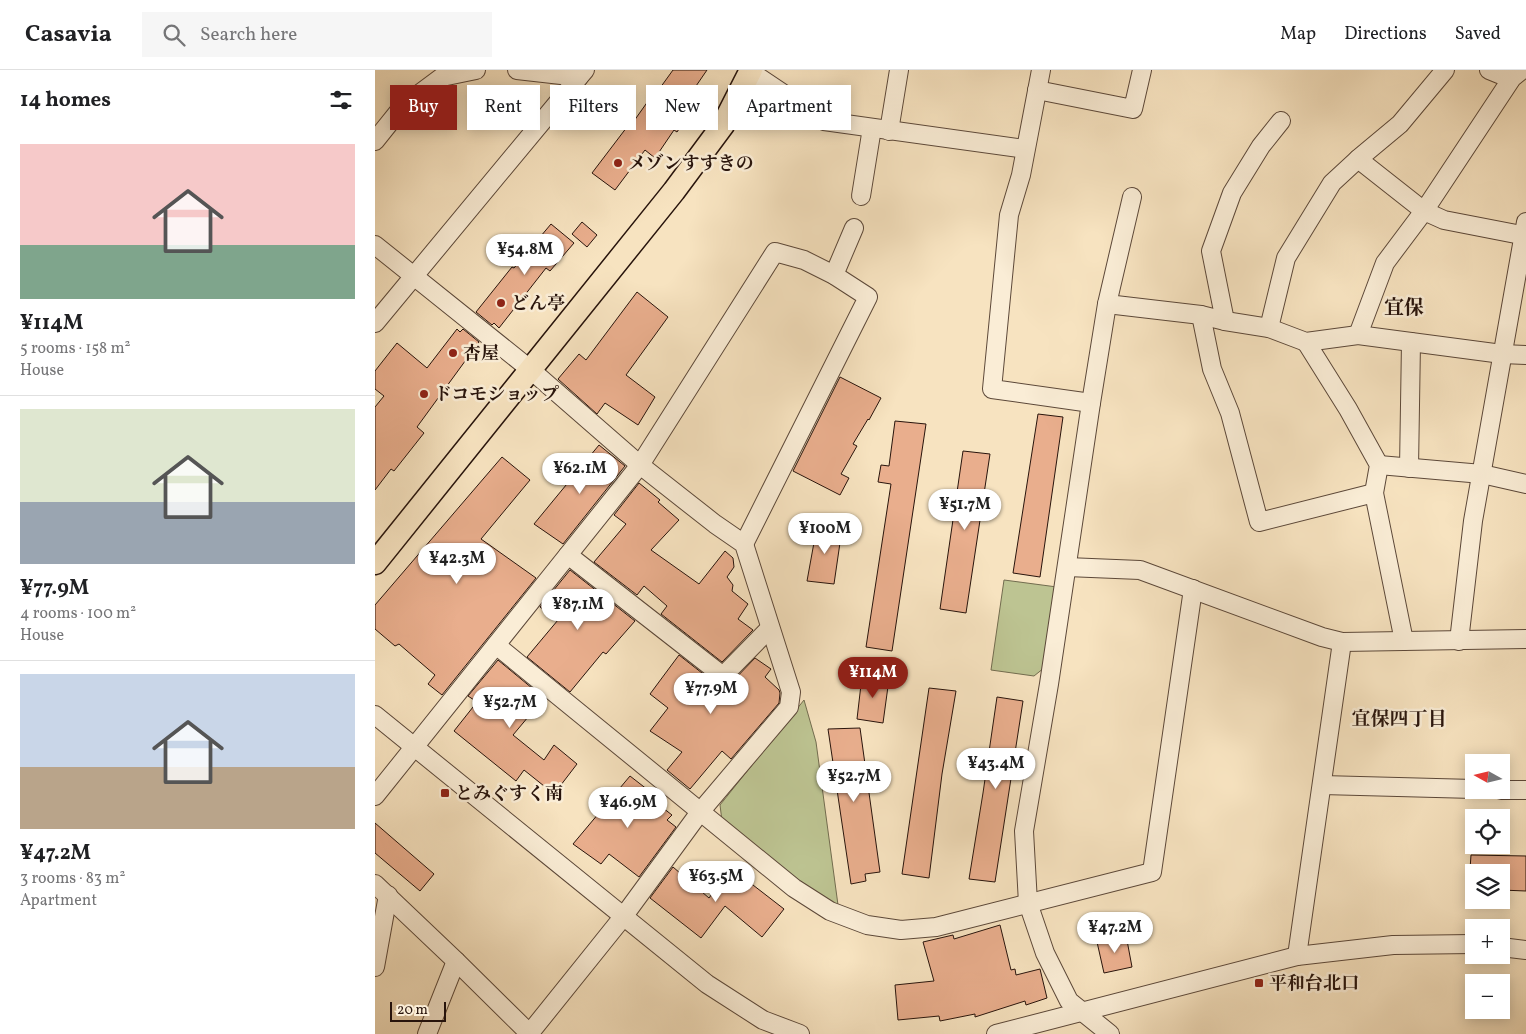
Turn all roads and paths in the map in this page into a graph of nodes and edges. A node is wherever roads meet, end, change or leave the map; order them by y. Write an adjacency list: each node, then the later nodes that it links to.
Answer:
1 (476, 70): 14 (street)
2 (517, 70): 9 (street)
3 (899, 70): 13 (street)
4 (1041, 70): 11 (street)
5 (1142, 70): 11 (street)
6 (1445, 70): 16 (street)
7 (1489, 70): 10 (street)
8 (750, 71): 13 (street); 35 (main road)
9 (582, 74): 24 (street)
10 (1516, 74): 19 (street)
11 (1037, 90): 15 (street)
12 (1281, 121): 27 (street)
13 (881, 129): 15 (street); 17 (street)
14 (377, 134)
15 (1025, 149): 36 (street)
16 (1359, 159): 19 (street); 29 (street)
17 (861, 196)
18 (1132, 197): 25 (street)
19 (1424, 211): 21 (street); 30 (street)
20 (854, 228): 23 (street)
21 (1525, 232): 33 (street)
22 (375, 245): 24 (street)
23 (834, 275): 37 (street); 43 (street)
24 (414, 276): 28 (street); 35 (street)
25 (1107, 304): 26 (street); 36 (street)
26 (1201, 315): 27 (street); 42 (street)
27 (1225, 322): 29 (street)
28 (375, 323)
29 (1269, 328): 31 (street)
30 (1358, 335): 31 (street); 32 (street)
31 (1306, 342): 38 (street)
32 (1411, 342): 33 (street); 39 (street)
33 (1502, 354): 34 (street); 40 (street)
34 (1526, 355)
35 (531, 370): 37 (street); 45 (main road)
36 (1091, 403): 46 (street)
37 (640, 465): 43 (street); 44 (street)
38 (1379, 465): 39 (street); 42 (street)
39 (1409, 468): 40 (street)
40 (1482, 474): 41 (street); 51 (street)
41 (1526, 484)
42 (1374, 493): 50 (street)
43 (744, 544): 48 (street)
44 (568, 555): 48 (street); 53 (street)
45 (375, 564)
46 (1067, 567): 47 (street); 63 (street)
47 (1193, 589): 52 (street); 63 (street)
48 (770, 628): 61 (street)
49 (1526, 639): 51 (street)
50 (1404, 641): 51 (street); 52 (street)
51 (1459, 641)
52 (1342, 642): 56 (street)
53 (496, 645): 55 (street); 61 (street)
54 (375, 715): 55 (street)
55 (415, 748): 60 (street); 64 (street)
56 (1322, 785): 57 (street); 68 (street)
57 (1465, 789)
58 (1510, 790): 59 (street)
59 (1526, 790)
60 (375, 796)
61 (700, 812): 63 (street); 64 (street)
62 (382, 890): 69 (street); 70 (street)
63 (1028, 903): 71 (street)
64 (623, 917): 73 (street); 74 (street)
65 (1465, 944): 68 (street)
66 (1510, 948): 67 (street)
67 (1526, 950)
68 (1297, 956): 71 (street)
69 (456, 960): 72 (street); 73 (street)
70 (375, 967)
71 (1083, 1012): 75 (street); 76 (street)
72 (427, 1034)
73 (529, 1034)
74 (801, 1034)
75 (998, 1034)
76 (1109, 1034)

